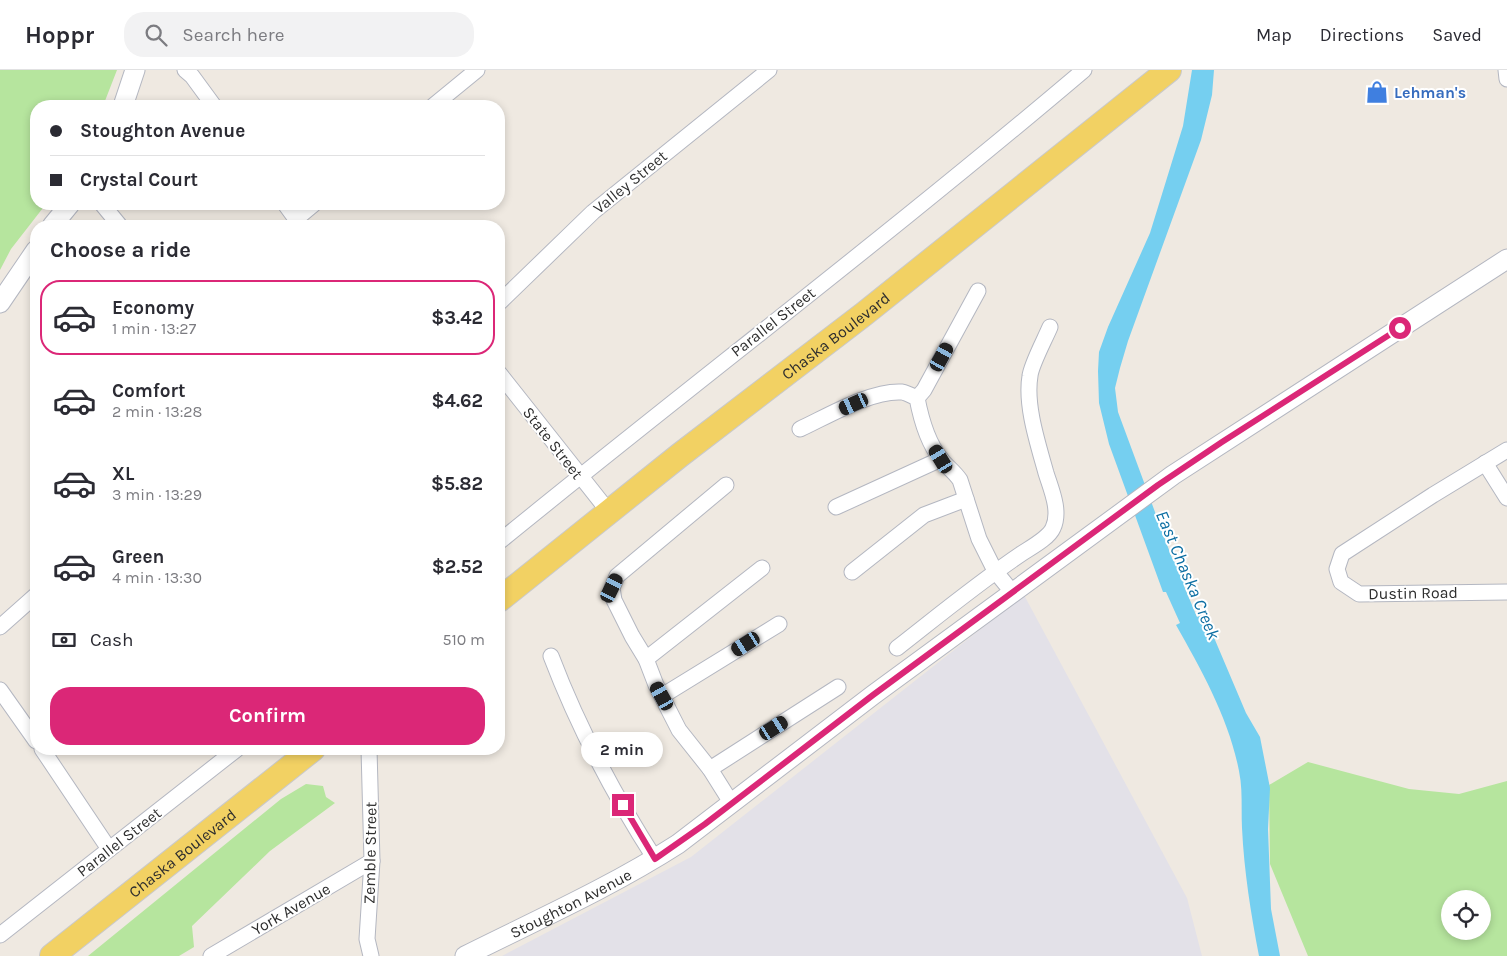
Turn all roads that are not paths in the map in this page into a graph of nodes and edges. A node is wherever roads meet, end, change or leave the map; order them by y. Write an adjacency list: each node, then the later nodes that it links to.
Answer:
1 (136, 70): 9 (street)
2 (185, 70): 10 (street)
3 (477, 70): 11 (street)
4 (769, 70): 23 (street, Valley Street)
5 (1084, 70): 32 (street, Parallel Street)
6 (1169, 70): 37 (main road, Chaska Boulevard)
7 (1506, 70): 8 (street)
8 (1507, 79)
9 (125, 100)
10 (210, 100)
11 (440, 100)
12 (65, 210): 16 (street)
13 (107, 210): 17 (street)
14 (290, 210): 18 (street)
15 (309, 210): 19 (street)
16 (57, 220)
17 (115, 220)
18 (297, 220)
19 (301, 220)
20 (30, 259): 24 (street)
21 (1507, 259): 43 (street, Stoughton Avenue)
22 (978, 291): 27 (street)
23 (505, 297)
24 (0, 303)
25 (1050, 327): 40 (street)
26 (505, 381): 32 (street, State Street)
27 (917, 398): 28 (street); 30 (street)
28 (800, 429)
29 (1507, 450): 31 (street)
30 (941, 459): 35 (street); 36 (street)
31 (1485, 463): 34 (street); 42 (street, Dustin Road)
32 (579, 476): 37 (street, State Street); 38 (street, Parallel Street)
33 (726, 485): 50 (street)
34 (1507, 498)
35 (966, 499): 40 (street); 41 (street)
36 (836, 507)
37 (609, 512): 44 (main road, Chaska Boulevard)
38 (505, 537)
39 (762, 568): 50 (street)
40 (995, 571): 43 (street); 48 (street)
41 (852, 572)
42 (1507, 592)
43 (1013, 594): 60 (street, Stoughton Avenue)
44 (505, 595)
45 (30, 600): 47 (street)
46 (779, 624): 53 (street)
47 (0, 627)
48 (897, 648)
49 (551, 656): 62 (street)
50 (646, 659): 53 (street)
51 (838, 687): 59 (street)
52 (0, 690): 54 (street)
53 (662, 696): 59 (street)
54 (30, 732)
55 (46, 755): 61 (street)
56 (229, 755): 61 (street, Parallel Street)
57 (305, 755): 65 (main road, Chaska Boulevard)
58 (369, 755): 63 (street, Zemble Street)
59 (710, 769): 60 (street)
60 (732, 804): 62 (street, Stoughton Avenue)
61 (109, 849): 64 (street, Parallel Street)
62 (655, 859): 68 (street, Stoughton Avenue)
63 (372, 861): 66 (street, York Avenue); 67 (street, Zemble Street)
64 (0, 935)
65 (52, 956)
66 (211, 956)
67 (371, 956)
68 (465, 956)

